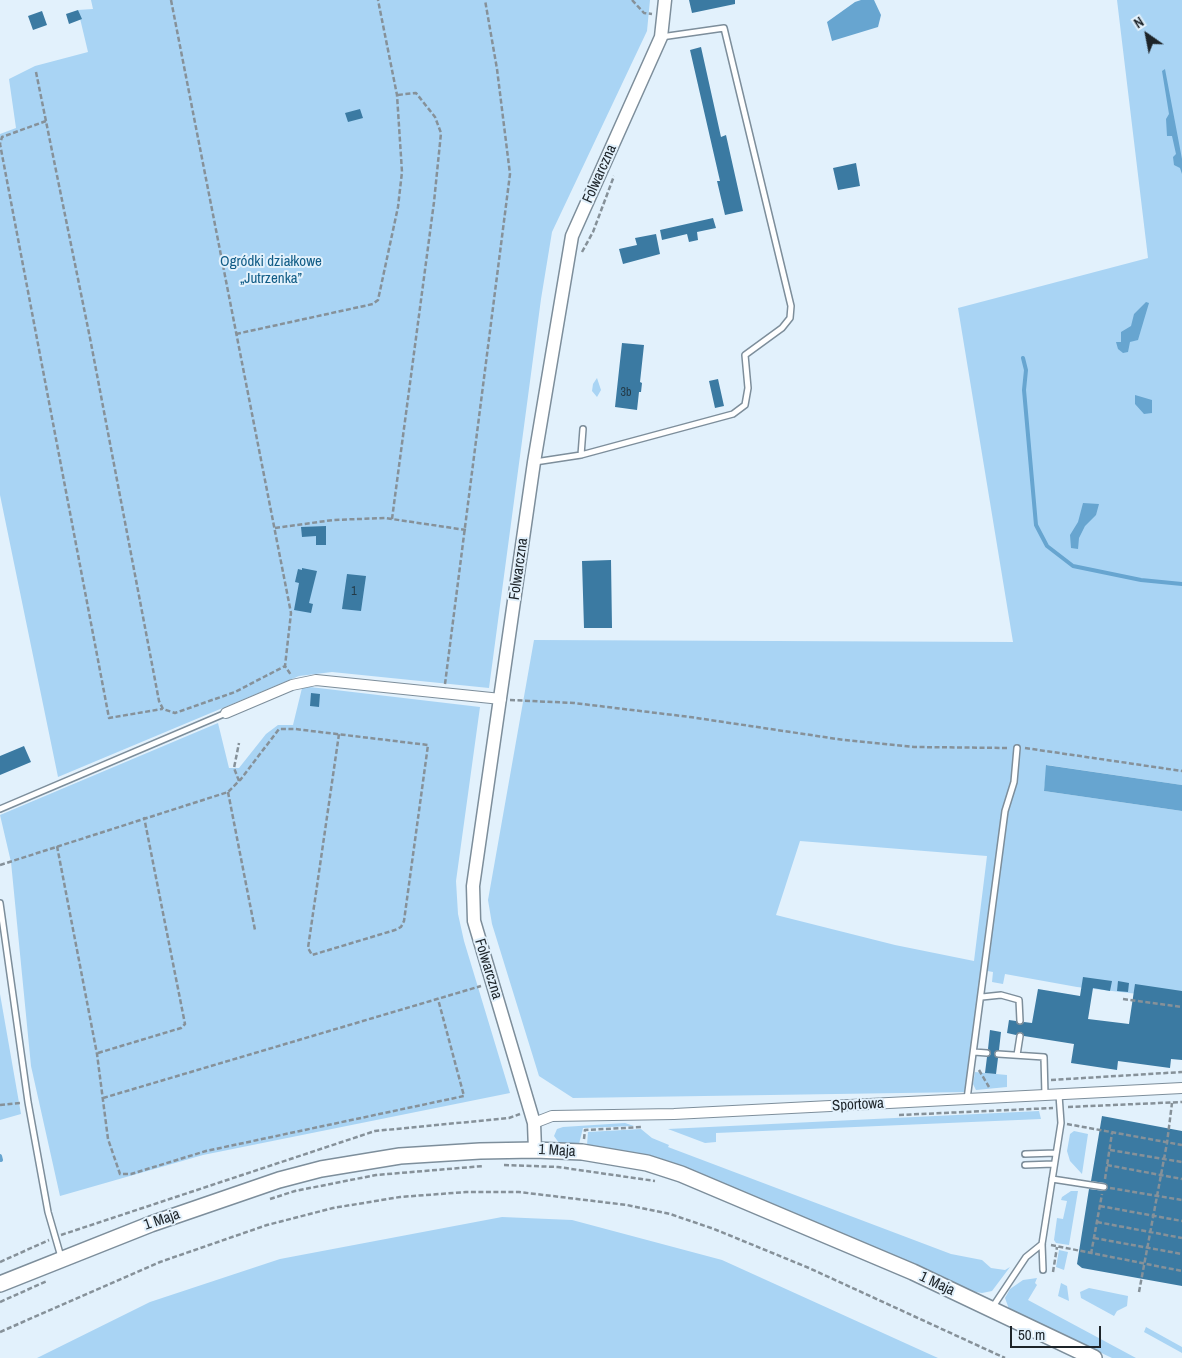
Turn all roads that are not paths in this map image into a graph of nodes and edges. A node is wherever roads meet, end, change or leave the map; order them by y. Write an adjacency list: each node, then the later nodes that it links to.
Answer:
1 (665, 0): 2 (street, Folwarczna)
2 (661, 37): 4 (lane); 5 (street, Folwarczna)
3 (584, 429): 4 (lane)
4 (581, 455): 5 (lane)
5 (534, 462): 6 (street, Folwarczna)
6 (501, 700): 7 (street); 22 (street, Folwarczna)
7 (226, 713): 9 (lane)
8 (1016, 748): 11 (lane)
9 (0, 809)
10 (0, 904): 31 (lane)
11 (982, 997): 12 (lane); 14 (lane)
12 (1020, 1021)
13 (1020, 1036): 17 (lane)
14 (974, 1052): 15 (lane); 21 (lane)
15 (987, 1052)
16 (998, 1054): 17 (lane)
17 (1017, 1056): 20 (lane)
18 (1182, 1088): 19 (street, Sportowa)
19 (1059, 1094): 20 (street, Sportowa); 24 (lane)
20 (1046, 1095): 21 (street, Sportowa)
21 (967, 1099): 22 (street, Sportowa)
22 (534, 1123): 23 (street, Folwarczna)
23 (535, 1150): 31 (main road, 1 Maja); 34 (main road, 1 Maja)
24 (1056, 1153): 25 (lane); 26 (lane)
25 (1026, 1154)
26 (1054, 1164): 27 (lane); 28 (lane)
27 (1025, 1165)
28 (1052, 1179): 29 (lane); 30 (lane)
29 (1104, 1187)
30 (1042, 1244): 32 (lane); 34 (lane)
31 (61, 1258): 33 (main road, 1 Maja)
32 (1043, 1270)
33 (0, 1284)
34 (992, 1309): 35 (main road, 1 Maja)
35 (1094, 1358)

